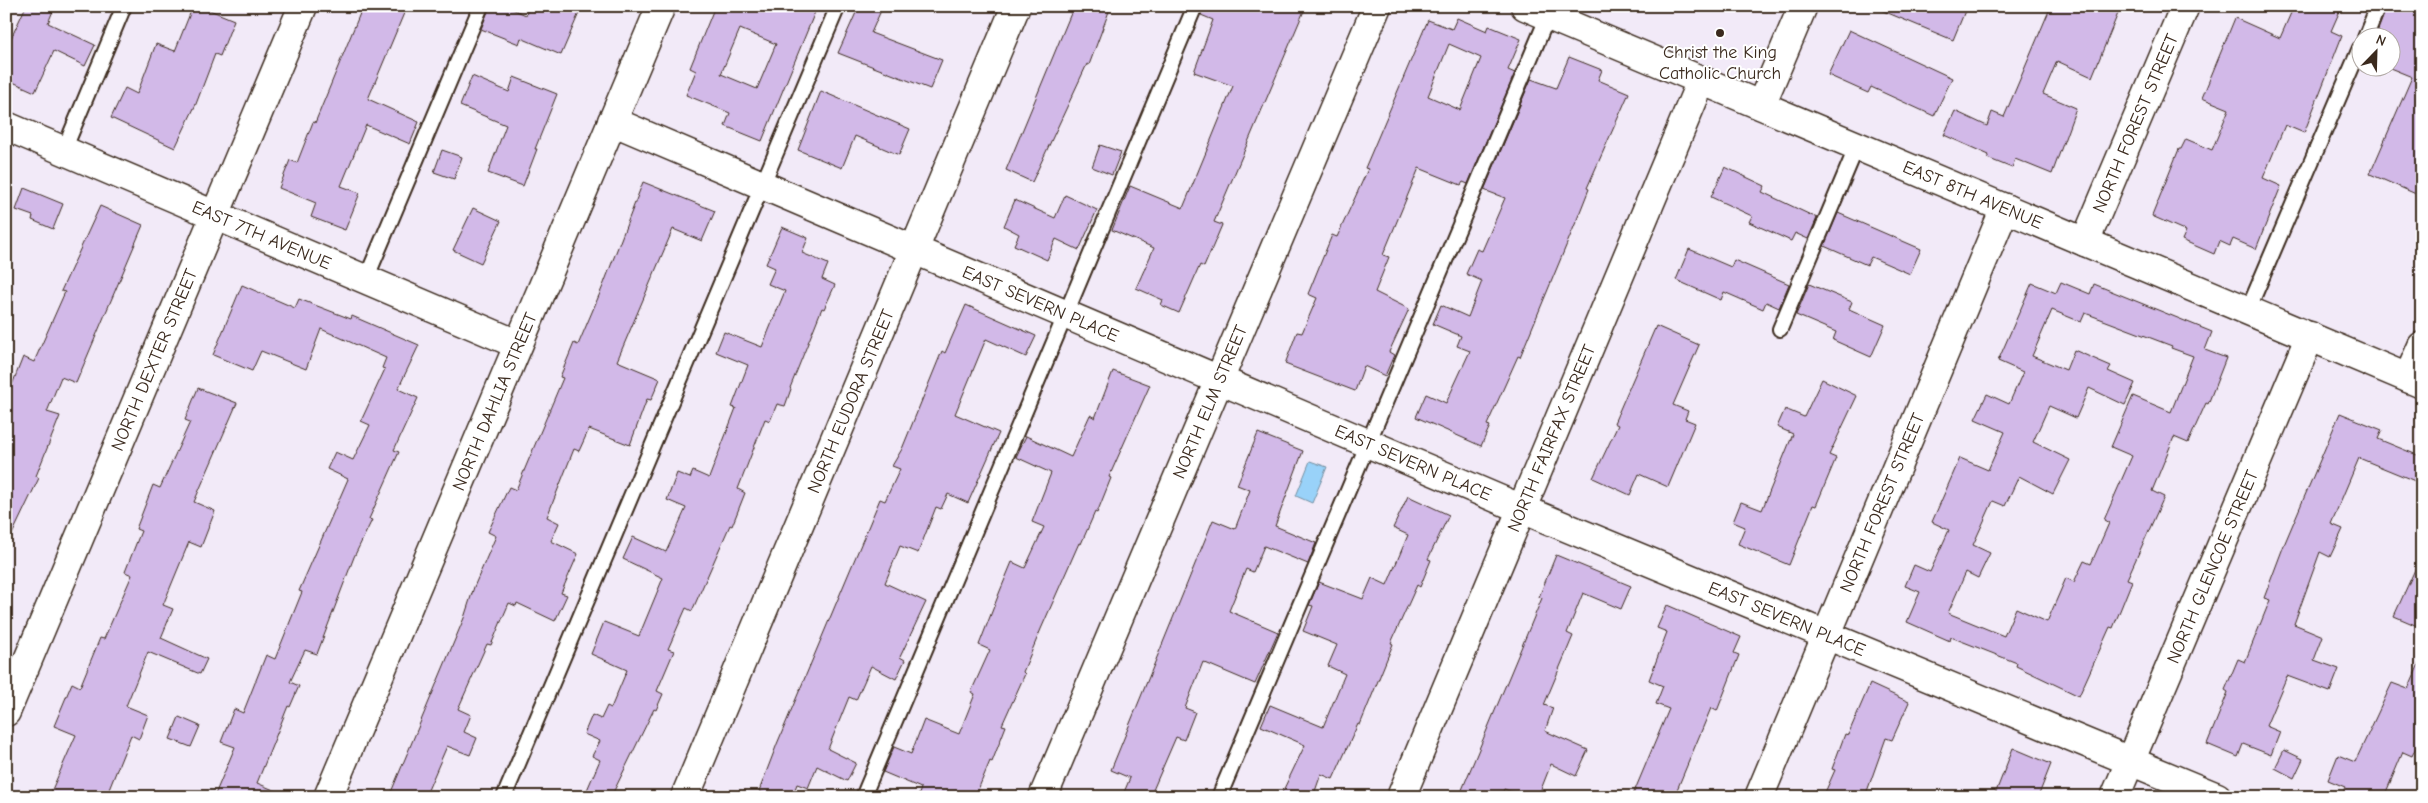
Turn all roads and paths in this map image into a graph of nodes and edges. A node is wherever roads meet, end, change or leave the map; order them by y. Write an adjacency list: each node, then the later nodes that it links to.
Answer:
1 (124, 6): 20 (lane)
2 (303, 6): 23 (street, NORTH DEXTER STREET)
3 (481, 6): 26 (lane)
4 (661, 6): 17 (street, NORTH DAHLIA STREET)
5 (838, 6): 21 (lane)
6 (1016, 6): 25 (street, NORTH EUDORA STREET)
7 (1195, 6): 28 (lane)
8 (1377, 6): 33 (street, NORTH ELM STREET)
9 (1803, 6): 16 (street)
10 (2185, 6): 24 (street, NORTH FOREST STREET)
11 (2378, 6): 13 (lane)
12 (1536, 11): 15 (street, EAST 8TH AVENUE); 35 (lane)
13 (2369, 28)
14 (2350, 71): 27 (lane)
15 (1701, 81): 16 (street, EAST 8TH AVENUE); 36 (street, NORTH FAIRFAX STREET)
16 (1761, 105): 19 (street, EAST 8TH AVENUE)
17 (612, 121): 21 (street, EAST SEVERN PLACE); 31 (street, NORTH DAHLIA STREET)
18 (6, 126): 20 (street, EAST 7TH AVENUE)
19 (1857, 146): 22 (street, EAST 8TH AVENUE); 29 (lane)
20 (64, 150): 23 (street, EAST 7TH AVENUE)
21 (762, 185): 25 (street, EAST SEVERN PLACE); 41 (lane)
22 (2005, 208): 24 (street, EAST 8TH AVENUE); 37 (street, NORTH FOREST STREET)
23 (215, 214): 26 (street, EAST 7TH AVENUE); 38 (street, NORTH DEXTER STREET)
24 (2085, 242): 27 (street, EAST 8TH AVENUE)
25 (913, 250): 28 (street, EAST SEVERN PLACE); 42 (street, NORTH EUDORA STREET)
26 (366, 279): 31 (street, EAST 7TH AVENUE)
27 (2248, 310): 30 (street, EAST 8TH AVENUE)
28 (1066, 315): 33 (street, EAST SEVERN PLACE); 43 (lane)
29 (1780, 329)
30 (2310, 336): 34 (street, EAST 8TH AVENUE); 39 (street, NORTH GLENCOE STREET)
31 (517, 344): 40 (street, NORTH DAHLIA STREET)
32 (2422, 346): 34 (street)
33 (1218, 379): 35 (street, EAST SEVERN PLACE); 44 (street, NORTH ELM STREET)
34 (2415, 381)
35 (1367, 444): 36 (street, EAST SEVERN PLACE); 45 (lane)
36 (1522, 510): 37 (street, EAST SEVERN PLACE); 46 (street, NORTH FAIRFAX STREET)
37 (1826, 637): 39 (street, EAST SEVERN PLACE); 47 (street, NORTH FOREST STREET)
38 (6, 712)
39 (2131, 760): 48 (street, NORTH GLENCOE STREET); 49 (street, EAST SEVERN PLACE)
40 (328, 797)
41 (504, 797)
42 (685, 797)
43 (863, 797)
44 (1044, 797)
45 (1219, 797)
46 (1401, 797)
47 (1759, 797)
48 (2115, 797)
49 (2217, 797)

